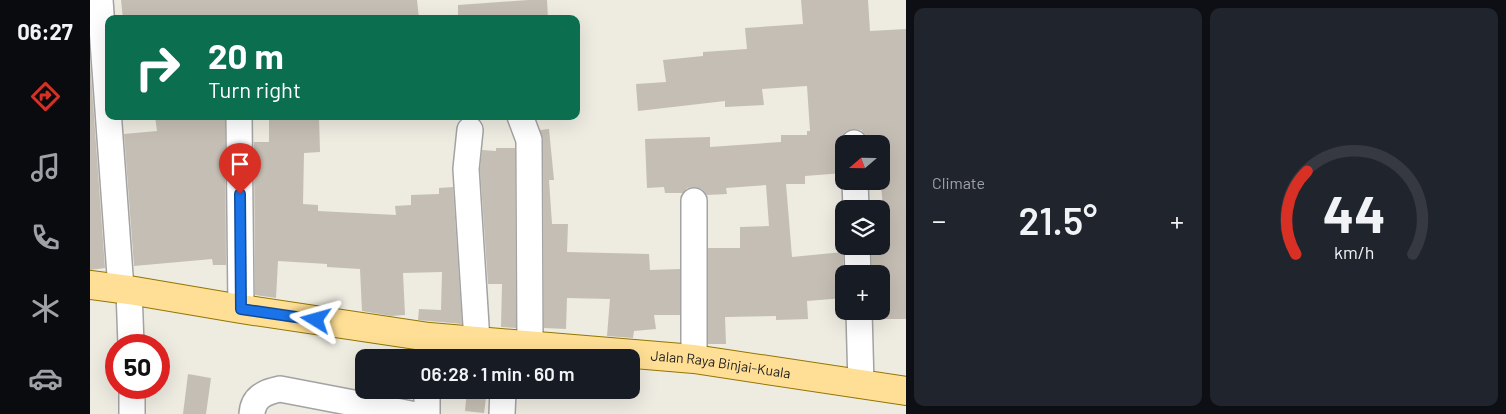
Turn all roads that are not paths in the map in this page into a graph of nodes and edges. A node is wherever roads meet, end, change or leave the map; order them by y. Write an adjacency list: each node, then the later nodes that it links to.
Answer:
1 (100, 0): 2 (street)
2 (105, 58)
3 (110, 120): 9 (street)
4 (240, 120): 10 (street)
5 (522, 120): 15 (street)
6 (470, 130): 13 (street)
7 (694, 201): 16 (street)
8 (90, 285): 9 (main road, Jalan Raya Binjai-Kuala)
9 (125, 289): 10 (main road, Jalan Raya Binjai-Kuala); 12 (street)
10 (241, 309): 14 (main road, Jalan Raya Binjai-Kuala)
11 (859, 320): 17 (street)
12 (130, 334)
13 (477, 342): 14 (main road, Jalan Raya Binjai-Kuala); 15 (main road, Jalan Raya Binjai-Kuala)
14 (429, 347)
15 (514, 348): 16 (main road, Jalan Raya Binjai-Kuala)
16 (694, 359): 17 (main road, Jalan Raya Binjai-Kuala)
17 (861, 385): 18 (main road, Jalan Raya Binjai-Kuala)
18 (906, 391)
19 (132, 399): 22 (street)
20 (428, 399): 25 (street)
21 (503, 399): 26 (street)
22 (132, 414)
23 (252, 414): 24 (street)
24 (411, 414)
25 (427, 414)
26 (502, 414)

